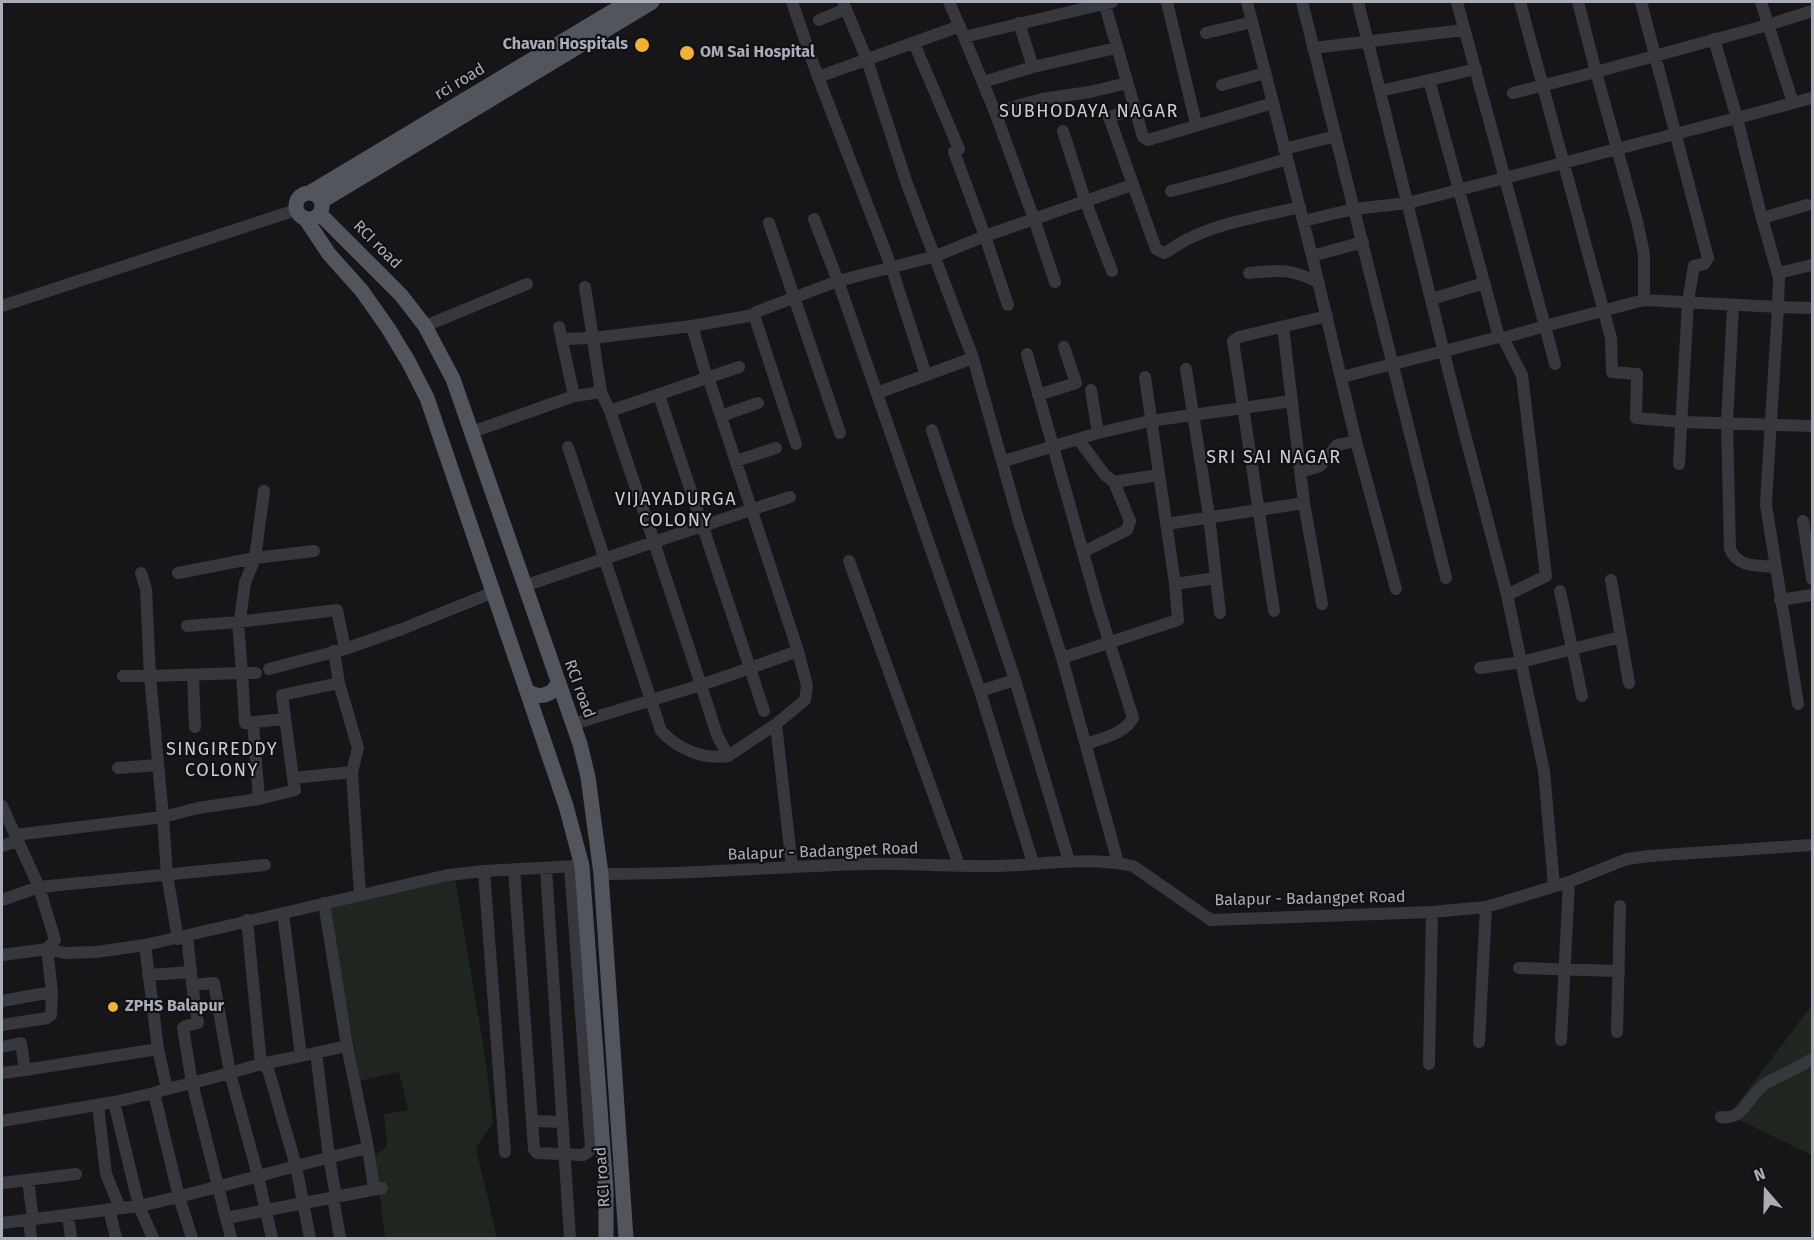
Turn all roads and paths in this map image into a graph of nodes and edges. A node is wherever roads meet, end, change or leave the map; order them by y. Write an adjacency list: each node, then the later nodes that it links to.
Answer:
1 (628, 2): 65 (main road, rci road)
2 (652, 2): 65 (main road, RCI road)
3 (792, 2): 37 (street)
4 (949, 2): 24 (street)
5 (1053, 2): 18 (street)
6 (1107, 2): 18 (street); 29 (street)
7 (1167, 2): 51 (street)
8 (1247, 2): 20 (street)
9 (1302, 2): 30 (street)
10 (1358, 2): 27 (street)
11 (1457, 2): 23 (street)
12 (1520, 2): 42 (street)
13 (1578, 2): 35 (street)
14 (1641, 2): 31 (street)
15 (1761, 2): 22 (street)
16 (845, 5): 19 (street); 32 (street)
17 (1812, 10): 22 (street)
18 (1056, 15): 21 (street)
19 (819, 20)
20 (1252, 22): 25 (street); 36 (street)
21 (1019, 23): 24 (street); 33 (street)
22 (1768, 25): 26 (street); 47 (street)
23 (1464, 30): 27 (street); 34 (street)
24 (962, 31): 28 (street); 39 (street)
25 (1206, 33)
26 (1714, 39): 31 (street); 50 (street)
27 (1369, 41): 30 (street); 43 (street)
28 (914, 43): 32 (street); 73 (street)
29 (1116, 48): 33 (street); 40 (street)
30 (1313, 48): 54 (street)
31 (1655, 56): 35 (street); 53 (street)
32 (867, 60): 37 (street); 75 (street)
33 (1033, 67): 39 (street)
34 (1476, 69): 38 (street); 58 (street)
35 (1596, 72): 42 (street); 55 (street)
36 (1265, 73): 41 (street); 46 (street)
37 (818, 77): 78 (street)
38 (1429, 80): 43 (street); 61 (street)
39 (983, 82): 49 (street)
40 (1127, 83): 48 (street); 49 (street)
41 (1222, 85)
42 (1543, 86): 44 (street); 57 (street)
43 (1380, 90): 63 (street)
44 (1513, 93)
45 (1811, 98): 47 (street)
46 (1273, 102): 51 (street); 56 (street)
47 (1793, 103): 50 (street)
48 (1135, 109): 51 (street); 59 (street)
49 (995, 112): 70 (street)
50 (1737, 118): 53 (street); 68 (street)
51 (1196, 124)
52 (1063, 131): 62 (street)
53 (1676, 134): 55 (street); 91 (street)
54 (1336, 136): 56 (street); 67 (street)
55 (1616, 150): 57 (street); 90 (street)
56 (1285, 154): 60 (street); 66 (street)
57 (1563, 163): 58 (street); 97 (street)
58 (1506, 179): 61 (street); 102 (street)
59 (1132, 185): 62 (street); 66 (street)
60 (1172, 190)
61 (1460, 191): 63 (street); 85 (street)
62 (1085, 200): 70 (street); 79 (street)
63 (1408, 203): 67 (street); 89 (street)
64 (1807, 205): 68 (street)
65 (311, 207): 93 (street, RCI road); 100 (main road, RCI road); 177 (main road)
66 (1299, 207): 71 (street)
67 (1354, 209): 71 (street); 74 (street)
68 (1762, 218): 81 (street)
69 (814, 219): 82 (street)
70 (1034, 219): 73 (street); 83 (street)
71 (1303, 221): 76 (street)
72 (769, 223): 88 (street)
73 (985, 236): 75 (street); 92 (street)
74 (1363, 242): 76 (street); 110 (street)
75 (936, 256): 78 (street); 109 (street)
76 (1312, 256): 84 (street)
77 (1812, 265): 81 (street)
78 (891, 266): 82 (street); 114 (street)
79 (1112, 271)
80 (1249, 273): 84 (street)
81 (1778, 273): 95 (street)
82 (838, 281): 88 (street); 120 (street)
83 (1055, 282)
84 (1318, 283): 99 (street)
85 (1484, 283): 89 (street); 105 (street)
86 (527, 284): 100 (street)
87 (585, 287): 104 (street)
88 (794, 298): 98 (street); 137 (street)
89 (1432, 299): 107 (street)
90 (1644, 300): 91 (street); 97 (street)
91 (1688, 301): 94 (street); 131 (street)
92 (1008, 305)
93 (2, 306)
94 (1733, 306): 95 (street); 132 (street)
95 (1778, 307): 96 (street); 133 (street)
96 (1812, 308)
97 (1603, 310): 102 (street); 131 (street)
98 (754, 315): 101 (street); 141 (street)
99 (1327, 316): 103 (street); 116 (street)
100 (424, 326): 136 (main road, RCI road)
101 (692, 326): 104 (street); 117 (street)
102 (1545, 326): 105 (street); 111 (street)
103 (1282, 327): 124 (street); 126 (street)
104 (593, 338): 119 (street); 123 (street)
105 (1501, 338): 107 (street); 178 (street)
106 (1064, 347): 122 (street)
107 (1445, 351): 110 (street); 178 (street)
108 (1027, 354): 122 (street)
109 (973, 358): 114 (street); 146 (street)
110 (1393, 364): 116 (street); 170 (street)
111 (1555, 364)
112 (739, 367): 117 (street)
113 (1186, 369): 128 (street)
114 (926, 375): 120 (street)
115 (1145, 377): 130 (street)
116 (1342, 377): 140 (street)
117 (707, 378): 121 (street); 129 (street)
118 (1091, 390): 138 (street)
119 (601, 392): 123 (street); 127 (street)
120 (877, 393): 207 (street)
121 (659, 395): 127 (street); 159 (street)
122 (1038, 395): 143 (street)
123 (574, 396): 136 (street)
124 (1292, 401): 126 (street); 148 (street)
125 (758, 403): 129 (street)
126 (1243, 409): 128 (street); 155 (street)
127 (610, 411): 160 (street)
128 (1193, 414): 130 (street); 156 (street)
129 (721, 416): 145 (street)
130 (1150, 421): 138 (street); 149 (street)
131 (1682, 422): 132 (street); 147 (street)
132 (1727, 423): 133 (street); 166 (street)
133 (1770, 424): 134 (street); 166 (street)
134 (1812, 426)
135 (932, 430): 201 (street)
136 (472, 432): 174 (main road, RCI road)
137 (840, 433)
138 (1098, 433): 139 (street)
139 (1078, 439): 143 (street); 150 (street)
140 (1356, 441): 148 (street); 175 (street)
141 (796, 444)
142 (568, 447): 164 (street)
143 (1054, 447): 146 (street); 162 (street)
144 (776, 448): 145 (street)
145 (736, 461): 154 (street)
146 (1004, 461): 191 (street)
147 (1679, 464)
148 (1301, 472): 153 (street)
149 (1158, 475): 150 (street); 158 (street)
150 (1114, 482): 162 (street)
151 (264, 491): 163 (street)
152 (790, 497): 154 (street)
153 (1304, 503): 155 (street); 181 (street)
154 (752, 508): 159 (street); 190 (street)
155 (1257, 509): 156 (street); 182 (street)
156 (1209, 516): 158 (street); 169 (street)
157 (1803, 521): 171 (street)
158 (1166, 524): 173 (street)
159 (704, 526): 160 (street); 193 (street)
160 (654, 542): 164 (street); 205 (street)
161 (314, 551): 163 (street)
162 (1083, 552): 187 (street)
163 (255, 558): 168 (street); 184 (street)
164 (606, 559): 174 (street); 210 (street)
165 (849, 561): 235 (street)
166 (1776, 567): 180 (street)
167 (141, 573): 200 (street)
168 (178, 573)
169 (1216, 578): 173 (street); 183 (street)
170 (1446, 578)
171 (1812, 579)
172 (1611, 580): 186 (street)
173 (1175, 584): 187 (street)
174 (524, 586): 203 (main road, RCI road)
175 (1396, 589)
176 (1560, 591): 189 (street)
177 (494, 592): 188 (street); 206 (main road)
178 (1507, 595): 192 (street)
179 (1812, 596): 180 (street)
180 (1780, 600): 211 (street)
181 (1322, 604)
182 (1274, 611)
183 (1220, 613)
184 (238, 622): 185 (street); 188 (street); 196 (street)
185 (187, 626)
186 (1620, 638): 189 (street); 204 (street)
187 (1110, 642): 191 (street); 219 (street)
188 (339, 650): 195 (street); 202 (street)
189 (1572, 650): 192 (street); 208 (street)
190 (798, 651): 193 (street); 217 (street)
191 (1062, 658): 219 (street)
192 (1521, 662): 194 (street); 244 (street)
193 (750, 668): 205 (street); 213 (street)
194 (1480, 668)
195 (269, 669)
196 (242, 673): 197 (street); 198 (street); 215 (street)
197 (256, 673)
198 (194, 675): 200 (street); 218 (street)
199 (123, 676): 200 (street)
200 (150, 676): 221 (street)
201 (1015, 680): 207 (street); 231 (street)
202 (339, 682): 214 (street); 223 (street)
203 (558, 683): 206 (main road); 209 (main road, RCI road)
204 (1629, 683)
205 (702, 685): 210 (street); 220 (street)
206 (527, 691): 212 (main road)
207 (980, 692): 232 (street)
208 (1582, 696)
209 (564, 700): 212 (main road); 216 (main road, RCI road)
210 (651, 701): 216 (street); 220 (street)
211 (1798, 704)
212 (534, 711): 236 (main road)
213 (764, 711)
214 (285, 719): 215 (street); 224 (street)
215 (253, 723): 225 (street)
216 (573, 724): 241 (main road, RCI road)
217 (776, 724): 220 (street); 237 (street)
218 (195, 727)
219 (1086, 744): 233 (street)
220 (728, 756)
221 (157, 765): 222 (street); 227 (street)
222 (118, 768)
223 (352, 772): 224 (street); 246 (street)
224 (293, 778): 225 (street)
225 (259, 799): 227 (street)
226 (2, 806): 228 (street)
227 (163, 817): 228 (street); 242 (street)
228 (16, 838): 230 (street); 245 (street)
229 (1812, 845): 243 (street, Balapur - Badangpet Road)
230 (2, 846)
231 (1069, 861): 232 (street, Balapur - Badangpet Road); 233 (street, Balapur - Badangpet Road)
232 (1033, 863): 235 (street, Balapur - Badangpet Road)
233 (1118, 863): 251 (street, Balapur - Badangpet Road)
234 (265, 865): 242 (street)
235 (959, 865): 237 (street, Balapur - Badangpet Road)
236 (576, 866): 238 (street); 291 (street); 319 (main road)
237 (792, 867): 241 (street, Balapur - Badangpet Road)
238 (546, 868): 239 (street); 288 (street)
239 (514, 869): 240 (street); 287 (street)
240 (484, 871): 246 (street); 290 (street)
241 (600, 874): 320 (main road, RCI road)
242 (167, 875): 245 (street); 254 (street)
243 (1569, 882): 244 (street, Balapur - Badangpet Road); 259 (street)
244 (1554, 886): 250 (street, Balapur - Badangpet Road)
245 (39, 887): 247 (street); 256 (street)
246 (360, 894): 248 (street)
247 (2, 900)
248 (324, 903): 252 (street); 269 (street)
249 (1620, 906): 260 (street)
250 (1486, 907): 251 (street, Balapur - Badangpet Road); 268 (street)
251 (1431, 912): 276 (street)
252 (283, 913): 253 (street); 273 (street)
253 (247, 920): 254 (street); 275 (street)
254 (183, 938): 255 (street); 262 (street)
255 (145, 945): 256 (street); 261 (street)
256 (47, 949): 257 (street); 263 (street)
257 (2, 955)
258 (1520, 968): 259 (street)
259 (1564, 971): 260 (street); 267 (street)
260 (1619, 971): 266 (street)
261 (148, 975): 262 (street); 271 (street)
262 (192, 979): 279 (street); 280 (street)
263 (52, 992): 264 (street); 265 (street)
264 (2, 1001)
265 (2, 1025)
266 (1617, 1032)
267 (1561, 1040)
268 (1479, 1042)
269 (347, 1046): 272 (street); 289 (street)
270 (2, 1047): 277 (street)
271 (158, 1049): 277 (street); 281 (street)
272 (316, 1053): 273 (street); 292 (street)
273 (301, 1056): 275 (street)
274 (1812, 1059): 285 (street)
275 (261, 1064): 279 (street); 293 (street)
276 (1429, 1064)
277 (25, 1070): 278 (street)
278 (2, 1073)
279 (230, 1073): 280 (street); 295 (street)
280 (192, 1083): 281 (street); 298 (street)
281 (168, 1089): 282 (street)
282 (154, 1093): 283 (street); 299 (street)
283 (114, 1102): 284 (street); 302 (street)
284 (98, 1105): 286 (street); 303 (street)
285 (1721, 1117)
286 (2, 1121)
287 (532, 1121): 288 (street); 291 (street)
288 (562, 1122): 291 (street)
289 (368, 1148): 292 (street); 300 (street)
290 (505, 1152)
291 (564, 1155): 318 (street)
292 (328, 1157): 293 (street); 300 (street)
293 (296, 1166): 295 (street); 301 (street)
294 (76, 1174): 296 (street)
295 (258, 1176): 298 (street); 304 (street)
296 (28, 1180): 297 (street); 307 (street)
297 (2, 1183)
298 (219, 1188): 299 (street); 306 (street)
299 (179, 1197): 302 (street); 313 (street)
300 (334, 1197): 301 (street); 317 (street)
301 (304, 1202): 304 (street); 316 (street)
302 (139, 1206): 303 (street); 312 (street)
303 (114, 1209): 305 (street); 311 (street)
304 (265, 1209): 306 (street); 315 (street)
305 (68, 1215): 307 (street); 310 (street)
306 (226, 1218): 314 (street)
307 (31, 1219): 308 (street); 309 (street)
308 (2, 1223)
309 (31, 1239)
310 (71, 1239)
311 (116, 1239)
312 (153, 1239)
313 (192, 1239)
314 (231, 1239)
315 (272, 1239)
316 (310, 1239)
317 (340, 1239)
318 (570, 1239)
319 (606, 1239)
320 (626, 1239)

